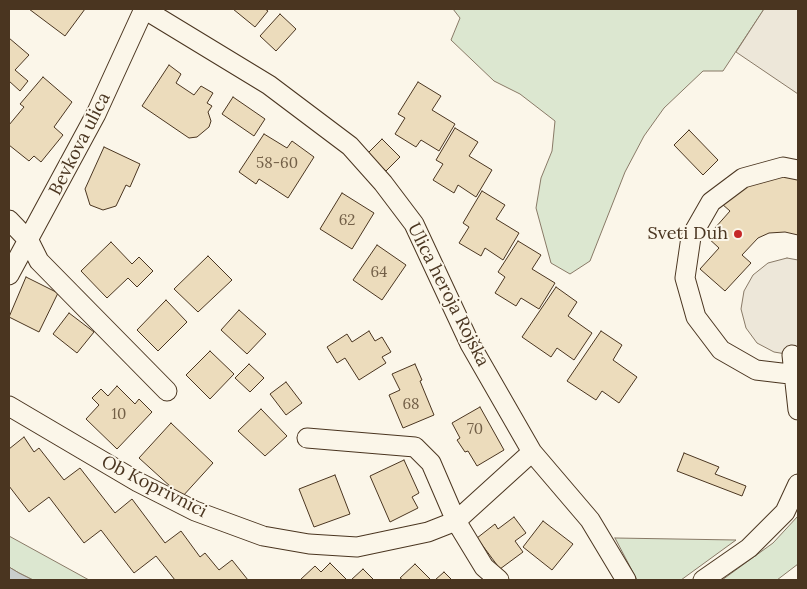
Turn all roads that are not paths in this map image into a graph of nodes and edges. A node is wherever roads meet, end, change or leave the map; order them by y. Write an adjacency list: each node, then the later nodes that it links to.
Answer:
1 (144, 9): 4 (street, Bevkova ulica); 12 (street, Ulica heroja Rojška)
2 (798, 170): 7 (street)
3 (9, 220): 4 (street)
4 (29, 242): 5 (street, Bevkova ulica); 8 (street)
5 (9, 275)
6 (792, 355): 7 (street)
7 (797, 375): 10 (street)
8 (167, 391)
9 (9, 406): 14 (street, Ob Koprivnici)
10 (798, 410)
11 (307, 438): 14 (street)
12 (532, 452): 14 (street, Ob Koprivnici); 16 (street, Ulica heroja Rojška)
13 (798, 484): 17 (street)
14 (456, 521): 15 (street)
15 (499, 580)
16 (626, 580)
17 (703, 580)

